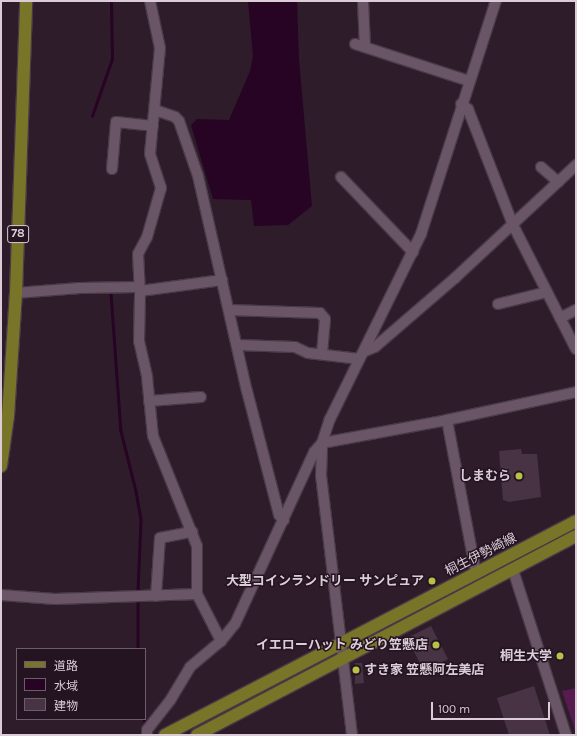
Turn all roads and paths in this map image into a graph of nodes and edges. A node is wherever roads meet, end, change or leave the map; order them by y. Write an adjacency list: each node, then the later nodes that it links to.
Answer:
1 (26, 1): 19 (main road, 78)
2 (150, 1): 7 (street)
3 (363, 1): 5 (street)
4 (496, 1): 5 (street)
5 (469, 81): 6 (street)
6 (461, 104): 14 (street); 15 (street)
7 (155, 110): 8 (street); 16 (street)
8 (153, 126): 11 (street); 17 (street)
9 (576, 165): 13 (street)
10 (541, 167): 13 (street)
11 (112, 168)
12 (342, 177): 15 (street)
13 (558, 182): 14 (street)
14 (513, 225): 18 (street); 27 (street)
15 (413, 252): 27 (street)
16 (222, 280): 17 (street); 21 (street)
17 (140, 289): 19 (street); 30 (street)
18 (547, 292): 20 (street); 23 (street)
19 (16, 293): 33 (main road, 78)
20 (498, 304)
21 (229, 310): 24 (street); 26 (street)
22 (576, 310): 23 (street)
23 (560, 318): 25 (street)
24 (237, 345): 26 (street); 34 (street)
25 (576, 349)
26 (322, 354): 27 (street)
27 (362, 355): 32 (street)
28 (576, 392): 31 (street)
29 (201, 397): 30 (street)
30 (149, 401): 36 (street)
31 (447, 420): 32 (street); 39 (street)
32 (322, 443): 34 (street); 44 (street)
33 (1, 466)
34 (284, 520): 43 (street)
35 (576, 521): 39 (main road, 桐生伊勢崎線)
36 (192, 532): 40 (street); 42 (street)
37 (576, 536): 38 (main road, 桐生伊勢崎線)
38 (513, 570): 45 (main road, 桐生伊勢崎線); 50 (street)
39 (476, 574): 44 (main road, 桐生伊勢崎線)
40 (197, 594): 42 (street); 43 (street)
41 (1, 595): 42 (street)
42 (156, 596)
43 (221, 641): 47 (street)
44 (341, 643): 45 (street); 48 (main road, 桐生伊勢崎線)
45 (343, 657): 46 (main road, 桐生伊勢崎線); 49 (street)
46 (201, 734)
47 (147, 735)
48 (165, 735)
49 (352, 735)
50 (566, 735)

